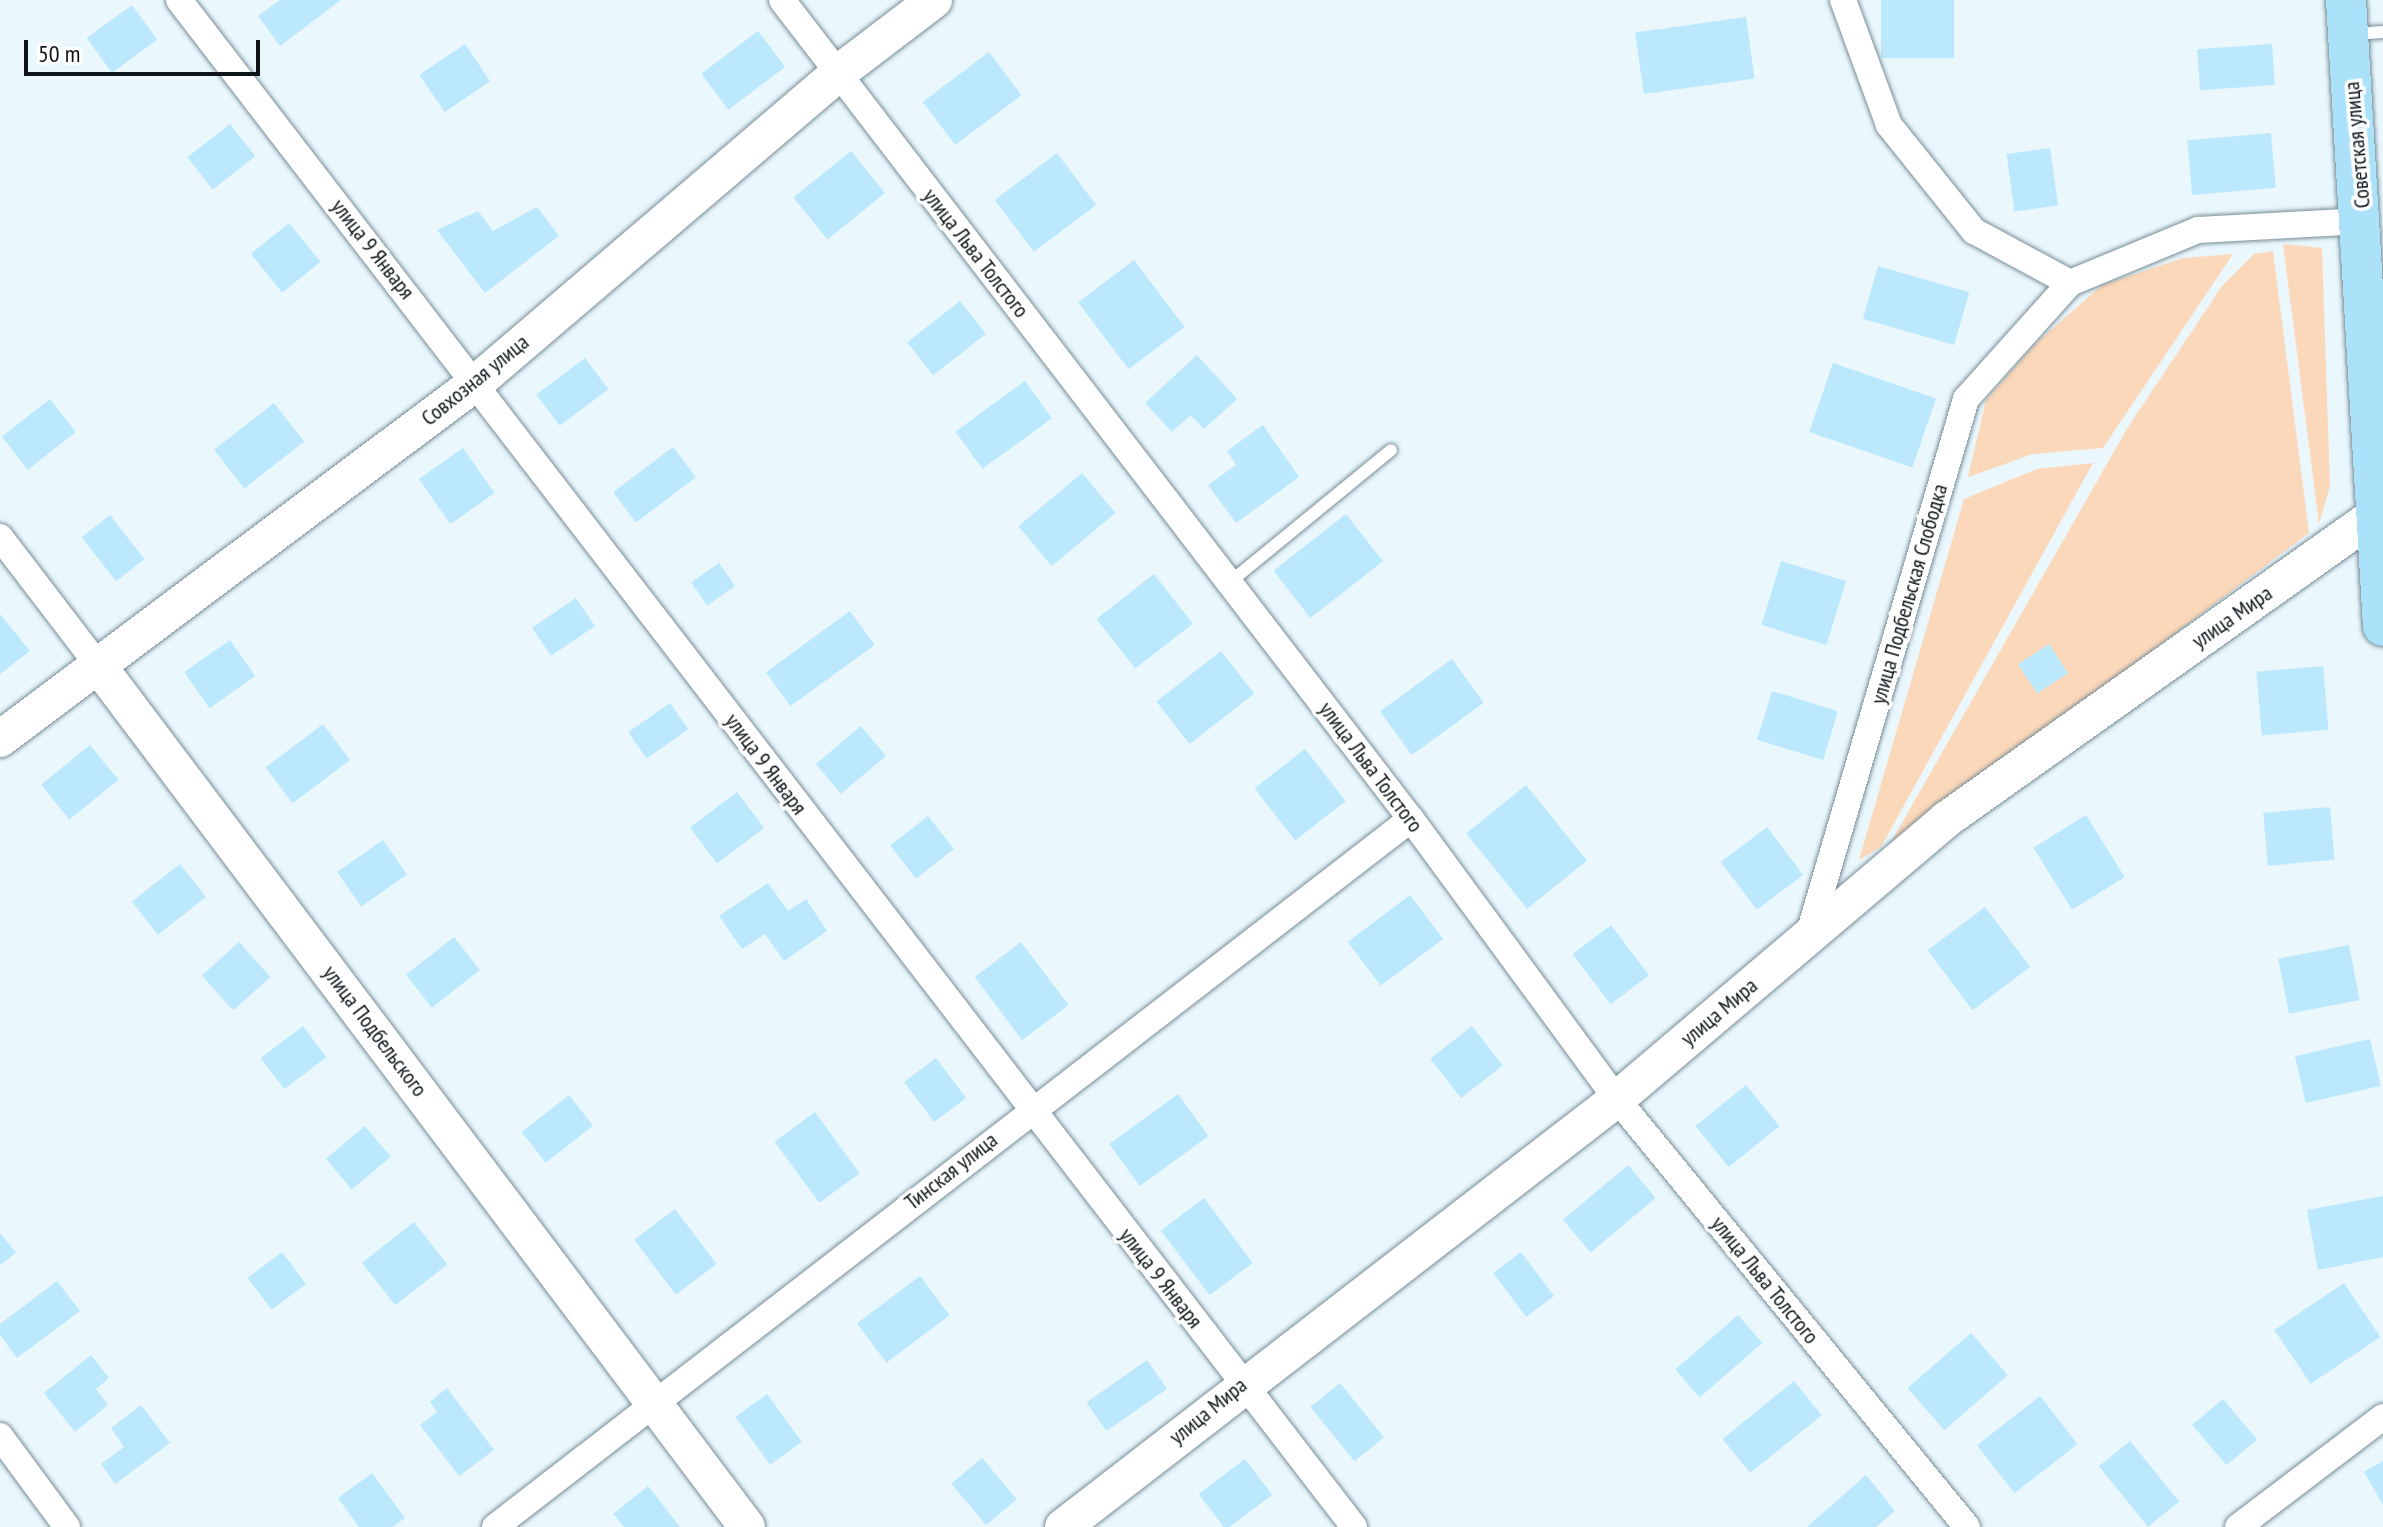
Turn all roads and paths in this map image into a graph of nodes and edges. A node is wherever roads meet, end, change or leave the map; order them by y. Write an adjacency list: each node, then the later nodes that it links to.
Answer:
1 (179, 0): 10 (street, улица 9 Января)
2 (782, 0): 6 (street, улица Льва Толстого)
3 (934, 0): 6 (main road, Совхозная улица)
4 (1843, 0): 8 (street)
5 (2359, 22): 7 (main road, Советская улица)
6 (837, 74): 10 (main road, Совхозная улица); 14 (street, улица Льва Толстого)
7 (2363, 221): 8 (street); 9 (main road, Советская улица)
8 (2070, 283): 19 (street, улица Подбельская Слободка)
9 (2374, 289): 12 (main road, Советская улица)
10 (477, 382): 16 (main road, Совхозная улица); 21 (street, улица 9 Января)
11 (1391, 450): 14 (lane)
12 (2379, 512): 15 (main road, Советская улица); 19 (main road, улица Мира)
13 (0, 537): 16 (street, улица Подбельского)
14 (1230, 582): 18 (street, улица Льва Толстого)
15 (2383, 626)
16 (97, 664): 17 (main road, Совхозная улица); 23 (main road, улица Подбельского)
17 (0, 739)
18 (1411, 819): 20 (street, улица Льва Толстого); 21 (street, Тинская улица)
19 (1808, 937): 20 (main road, улица Мира)
20 (1617, 1099): 22 (main road, улица Мира); 31 (street, улица Льва Толстого)
21 (1028, 1109): 22 (street, улица 9 Января); 23 (street, Тинская улица)
22 (1244, 1382): 29 (main road, улица Мира); 30 (street, улица 9 Января)
23 (656, 1403): 27 (street, Тинская улица); 28 (main road, улица Подбельского)
24 (2383, 1417): 32 (street)
25 (0, 1436): 26 (street)
26 (67, 1527)
27 (495, 1527)
28 (747, 1527)
29 (1063, 1527)
30 (1354, 1527)
31 (1967, 1527)
32 (2238, 1527)

